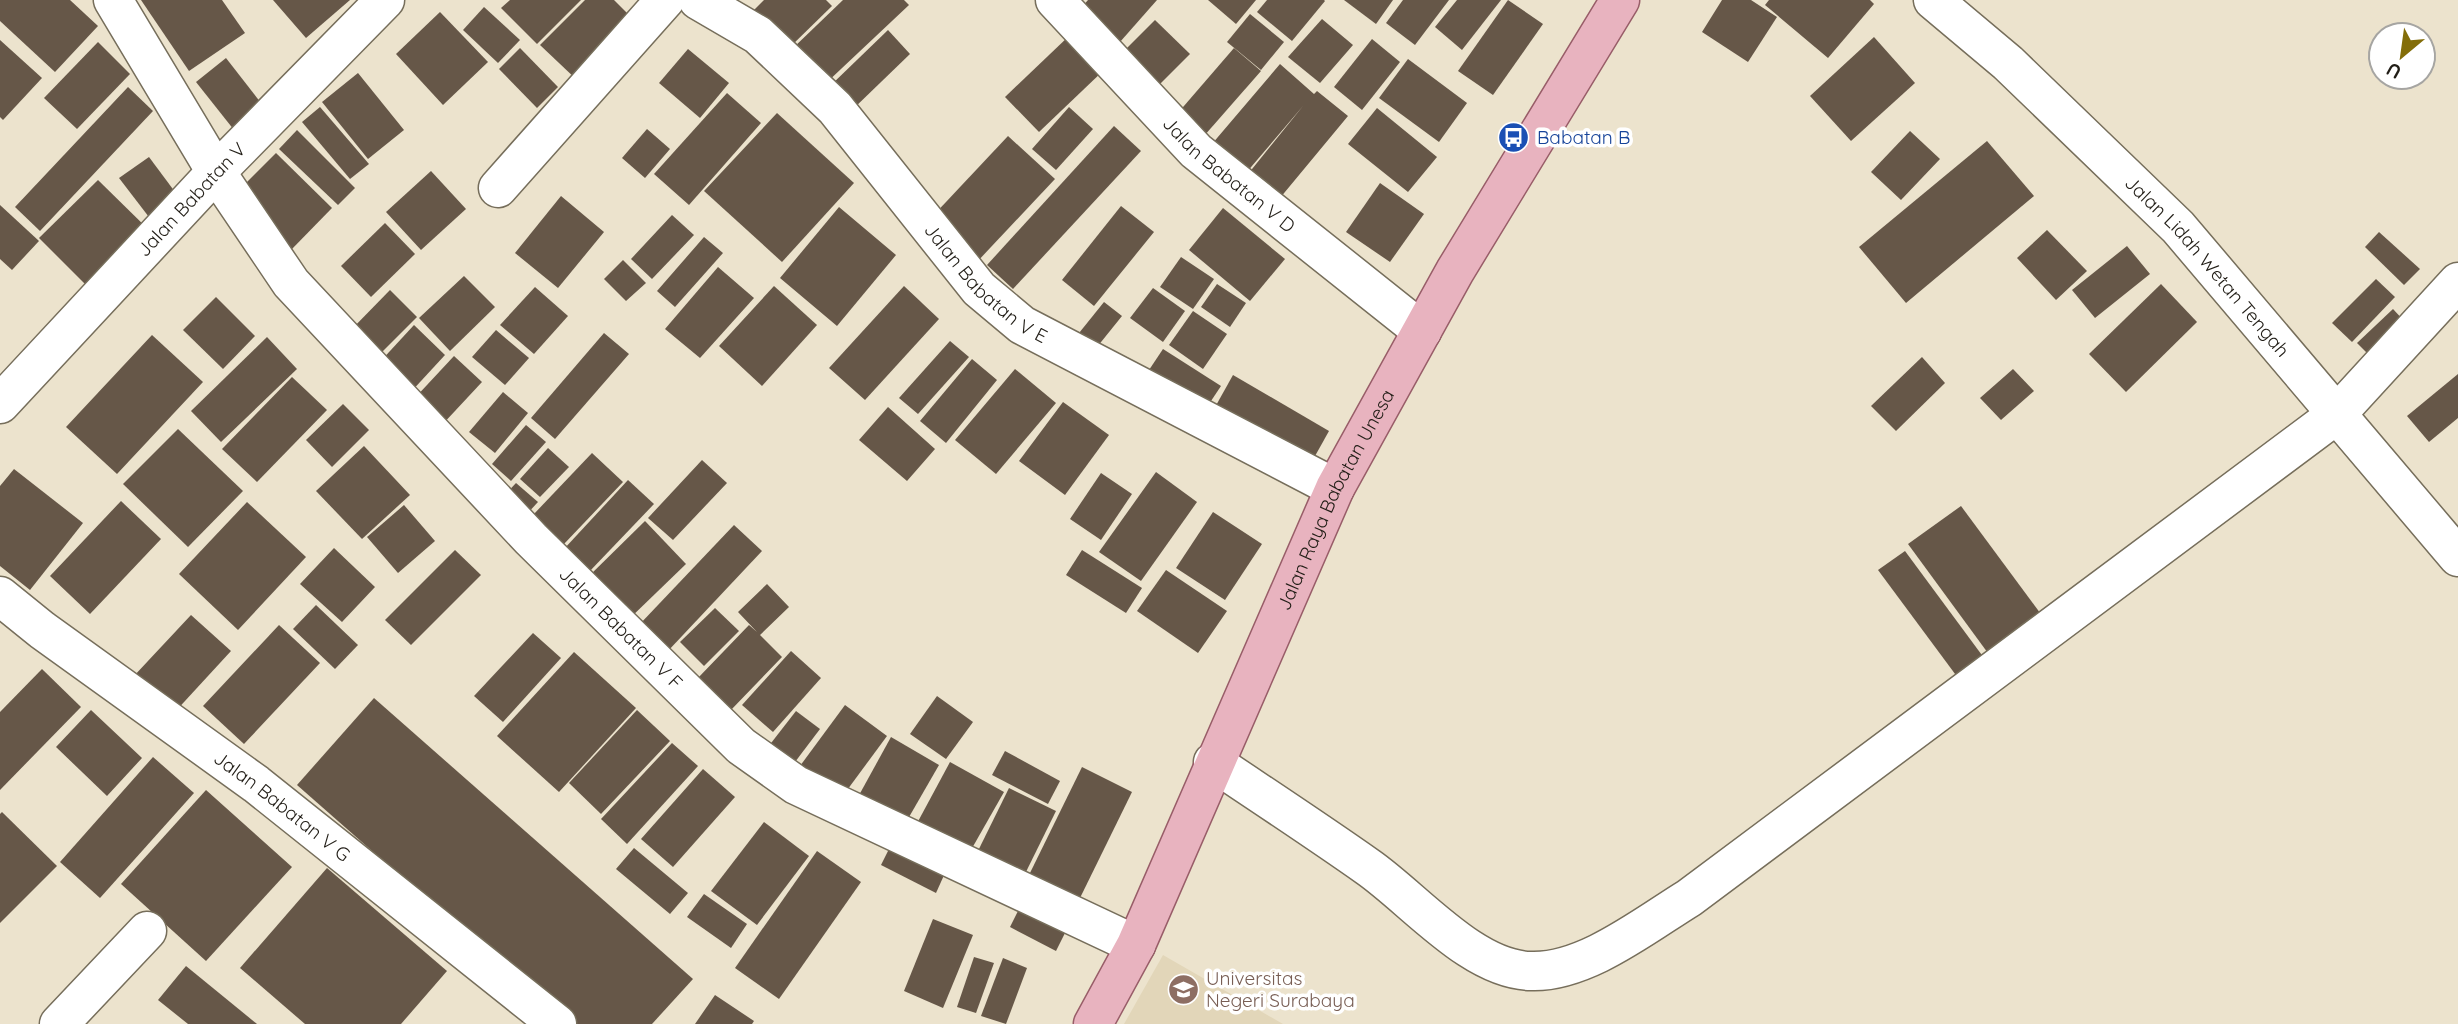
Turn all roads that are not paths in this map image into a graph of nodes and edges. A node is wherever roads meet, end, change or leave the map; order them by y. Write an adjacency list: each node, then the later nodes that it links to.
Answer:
1 (113, 0): 8 (street, Jalan Babatan V F)
2 (385, 0): 8 (street, Jalan Babatan V)
3 (665, 0): 9 (street)
4 (698, 0): 14 (street, Jalan Babatan V E)
5 (1055, 0): 11 (street, Jalan Babatan V D)
6 (1620, 0): 11 (main road, Jalan Raya Babatan Unesa)
7 (1933, 0): 13 (street, Jalan Lidah Wetan Tengah)
8 (216, 172): 12 (street, Jalan Babatan V); 19 (street, Jalan Babatan V F)
9 (498, 188)
10 (2458, 282): 13 (street)
11 (1422, 331): 14 (main road, Jalan Raya Babatan Unesa)
12 (0, 404)
13 (2336, 415): 15 (street, Jalan Lidah Wetan Tengah); 17 (street)
14 (1335, 488): 17 (main road, Jalan Raya Babatan Unesa)
15 (2458, 557)
16 (0, 596): 21 (street, Jalan Babatan V G)
17 (1213, 762): 19 (main road, Jalan Raya Babatan Unesa)
18 (147, 931): 20 (street)
19 (1136, 945): 22 (main road, Jalan Raya Babatan Unesa)
20 (59, 1024)
21 (557, 1024)
22 (1093, 1024)

